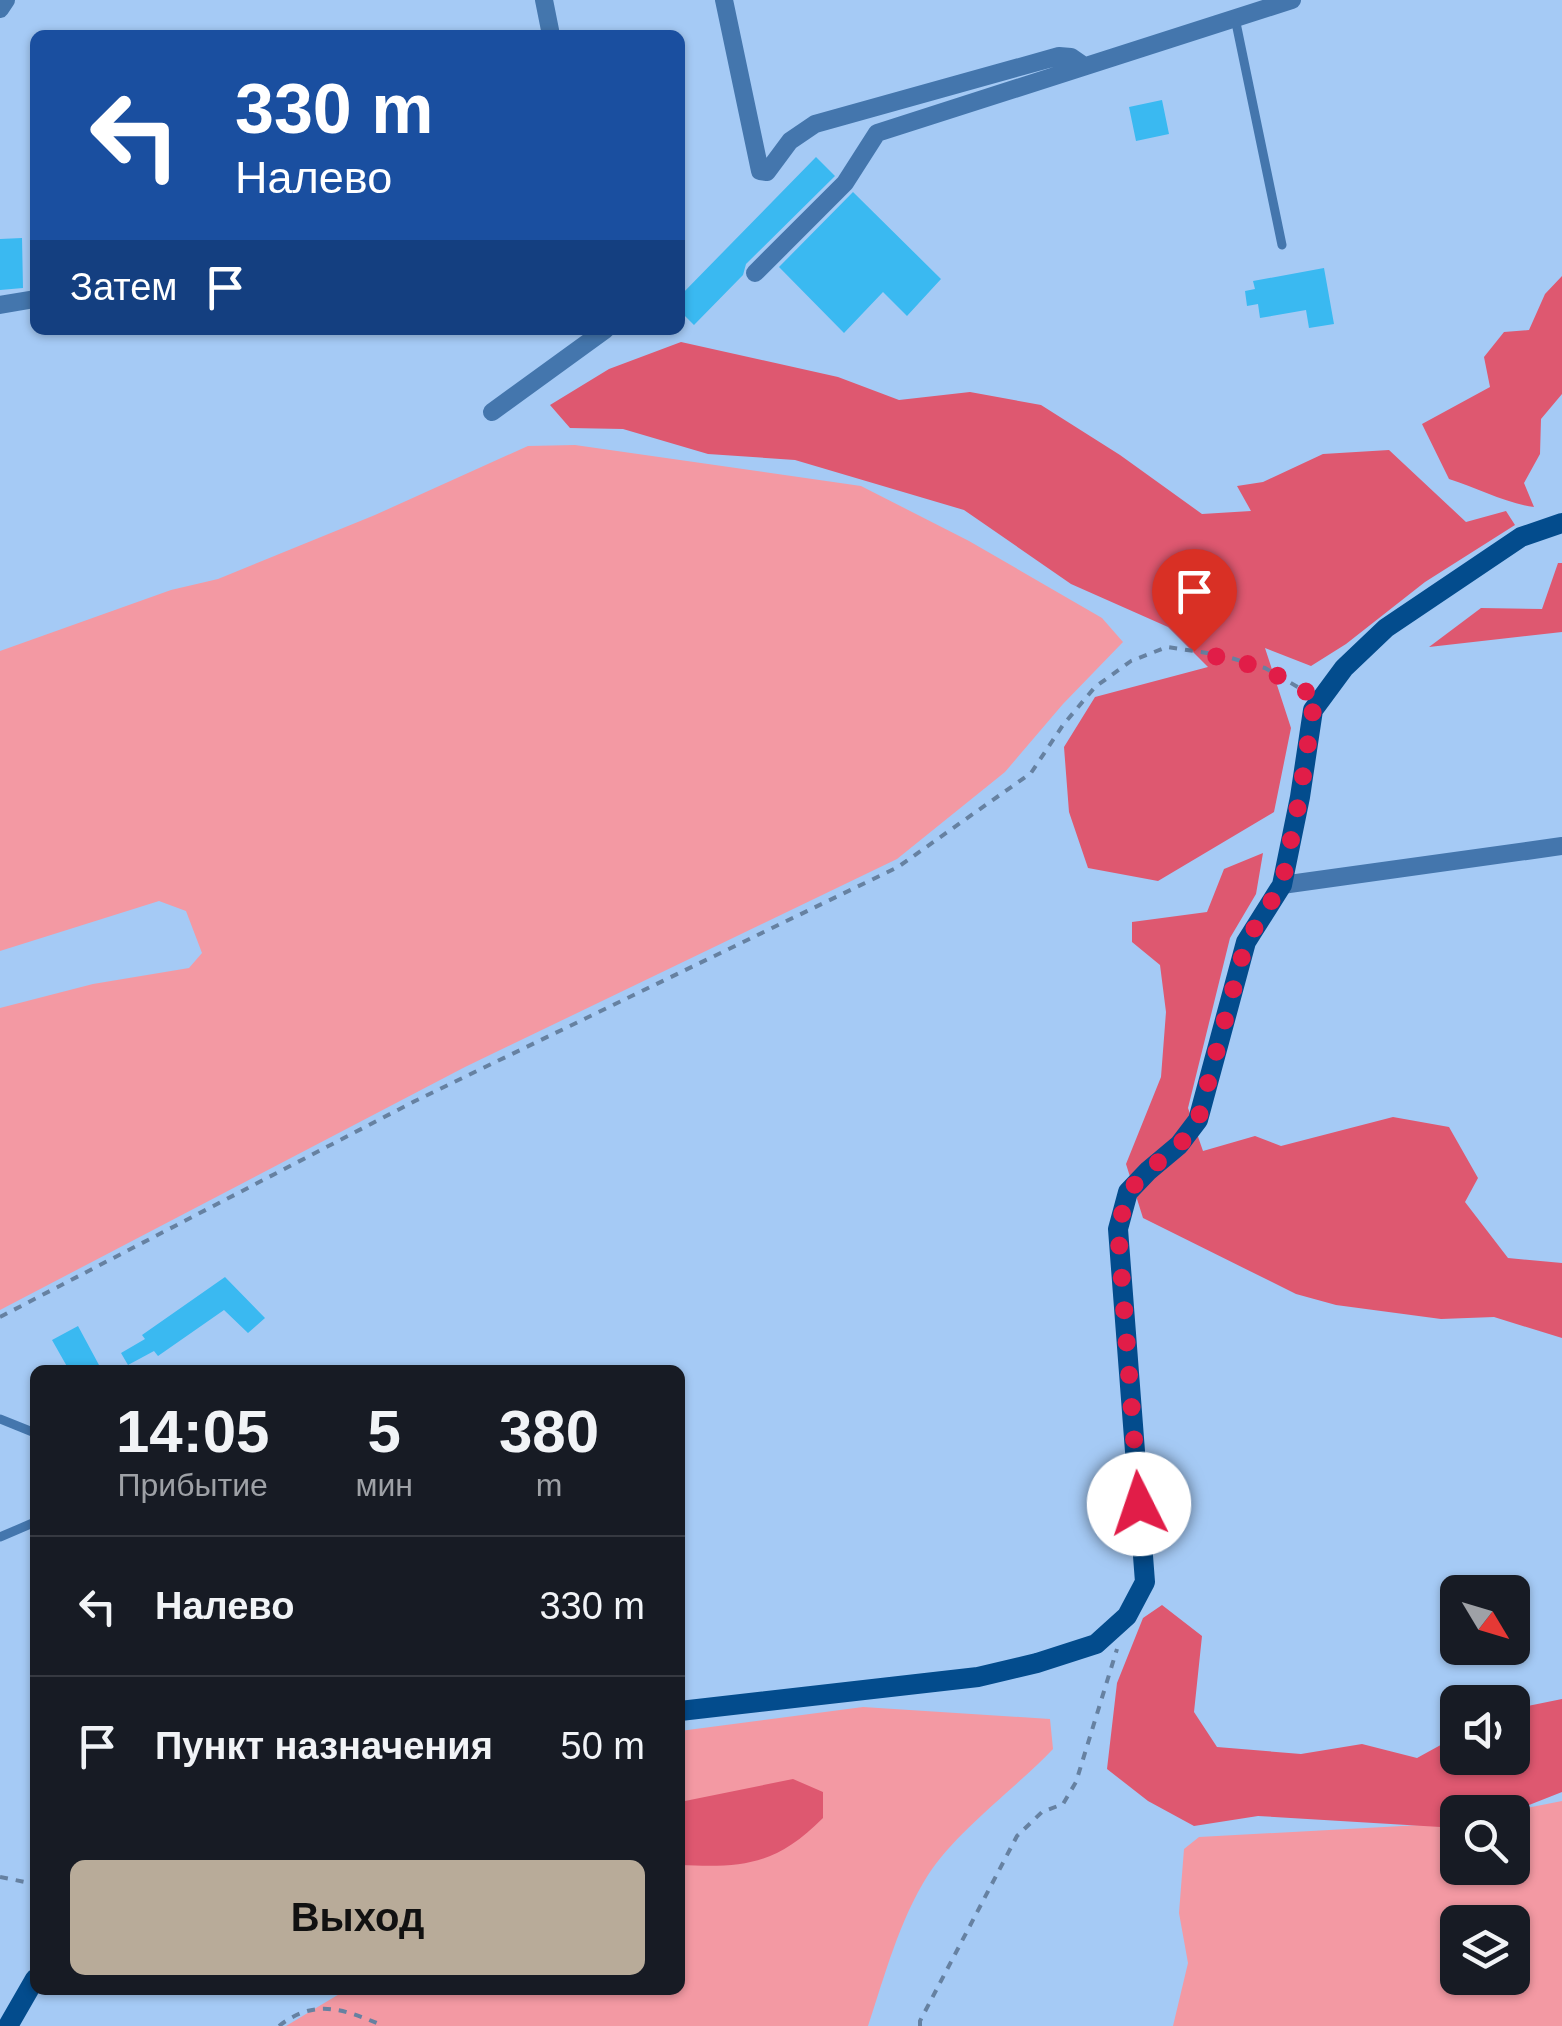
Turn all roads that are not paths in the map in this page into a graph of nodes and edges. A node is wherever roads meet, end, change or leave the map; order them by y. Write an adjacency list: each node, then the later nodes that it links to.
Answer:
1 (6, 0): 5 (street)
2 (544, 0): 7 (street)
3 (724, 0): 8 (street)
4 (1292, 0): 6 (street)
5 (0, 9)
6 (1235, 18): 8 (street); 9 (lane)
7 (550, 30)
8 (1084, 66): 10 (street)
9 (1282, 245)
10 (754, 273)
11 (30, 300): 12 (street)
12 (0, 306)
13 (598, 335): 14 (street)
14 (492, 412)
15 (1562, 523): 17 (street)
16 (1562, 846): 17 (street)
17 (1282, 884): 22 (street)
18 (0, 1419): 19 (lane)
19 (30, 1432)
20 (30, 1524): 21 (lane)
21 (0, 1537)
22 (685, 1710)
23 (30, 1988): 24 (street)
24 (8, 2026)

